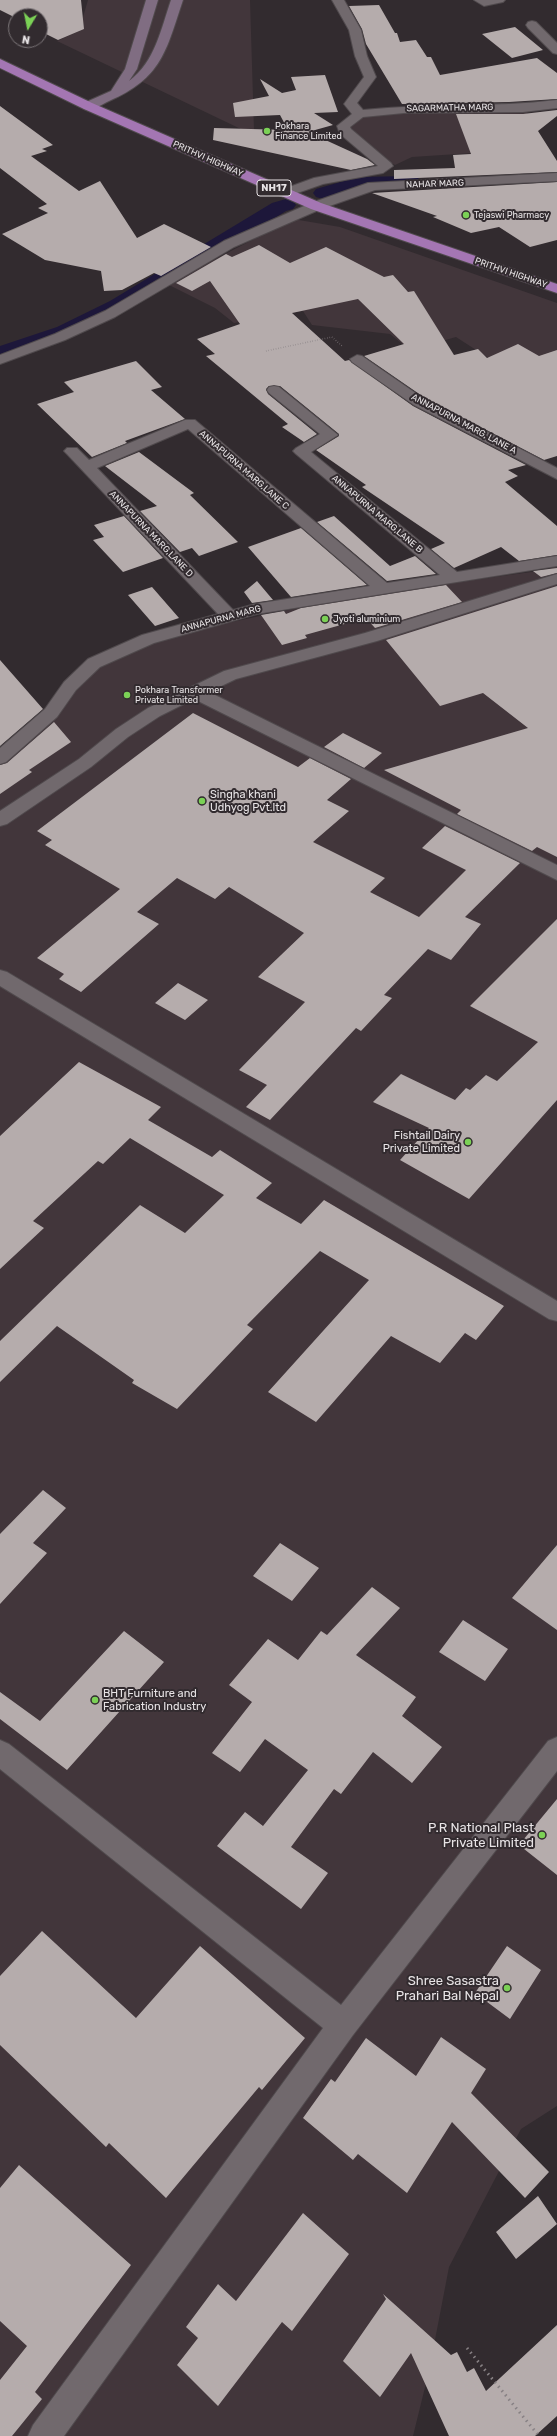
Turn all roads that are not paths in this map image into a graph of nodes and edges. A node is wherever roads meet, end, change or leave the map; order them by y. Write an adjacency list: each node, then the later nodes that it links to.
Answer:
1 (152, 0): 9 (street)
2 (177, 0): 9 (street)
3 (338, 0): 12 (street)
4 (480, 0): 5 (street)
5 (499, 0)
6 (532, 25): 7 (street)
7 (557, 50)
8 (0, 63): 11 (highway, PRITHVI HIGHWAY / NH17)
9 (115, 93): 11 (street)
10 (557, 104): 12 (street, SAGARMATHA MARG)
11 (88, 106): 16 (highway, PRITHVI HIGHWAY / NH17)
12 (360, 114): 13 (street, SAGARMATHA MARG)
13 (340, 177): 15 (street); 16 (street, SAGARMATHA MARG)
14 (557, 177): 15 (street, NAHAR MARG)
15 (373, 186): 17 (street, NAHAR MARG)
16 (286, 193): 17 (highway, PRITHVI HIGHWAY / NH17)
17 (316, 206): 18 (highway, PRITHVI HIGHWAY / NH17); 20 (street, NAHAR MARG)
18 (557, 289)
19 (357, 359): 24 (street, ANNAPURNA MARG, LANE A)
20 (0, 360)
21 (274, 390): 26 (street, ANNAPURNA MARG,LANE B)
22 (72, 451): 23 (street, ANNAPURNA MARG,LANE D)
23 (87, 467): 28 (street, ANNAPURNA MARG,LANE C); 29 (street, ANNAPURNA MARG,LANE D)
24 (557, 474)
25 (557, 561): 26 (street, ANNAPURNA MARG)
26 (453, 577): 28 (street, ANNAPURNA MARG)
27 (557, 579): 30 (street)
28 (383, 588): 29 (street, ANNAPURNA MARG)
29 (230, 617): 31 (street, ANNAPURNA MARG)
30 (194, 692): 32 (street); 33 (street)
31 (0, 758)
32 (0, 820)
33 (557, 873)
34 (0, 977): 35 (street)
35 (557, 1312)
36 (557, 1750): 38 (street)
37 (0, 1753): 38 (street)
38 (343, 2025): 39 (street)
39 (44, 2436)

